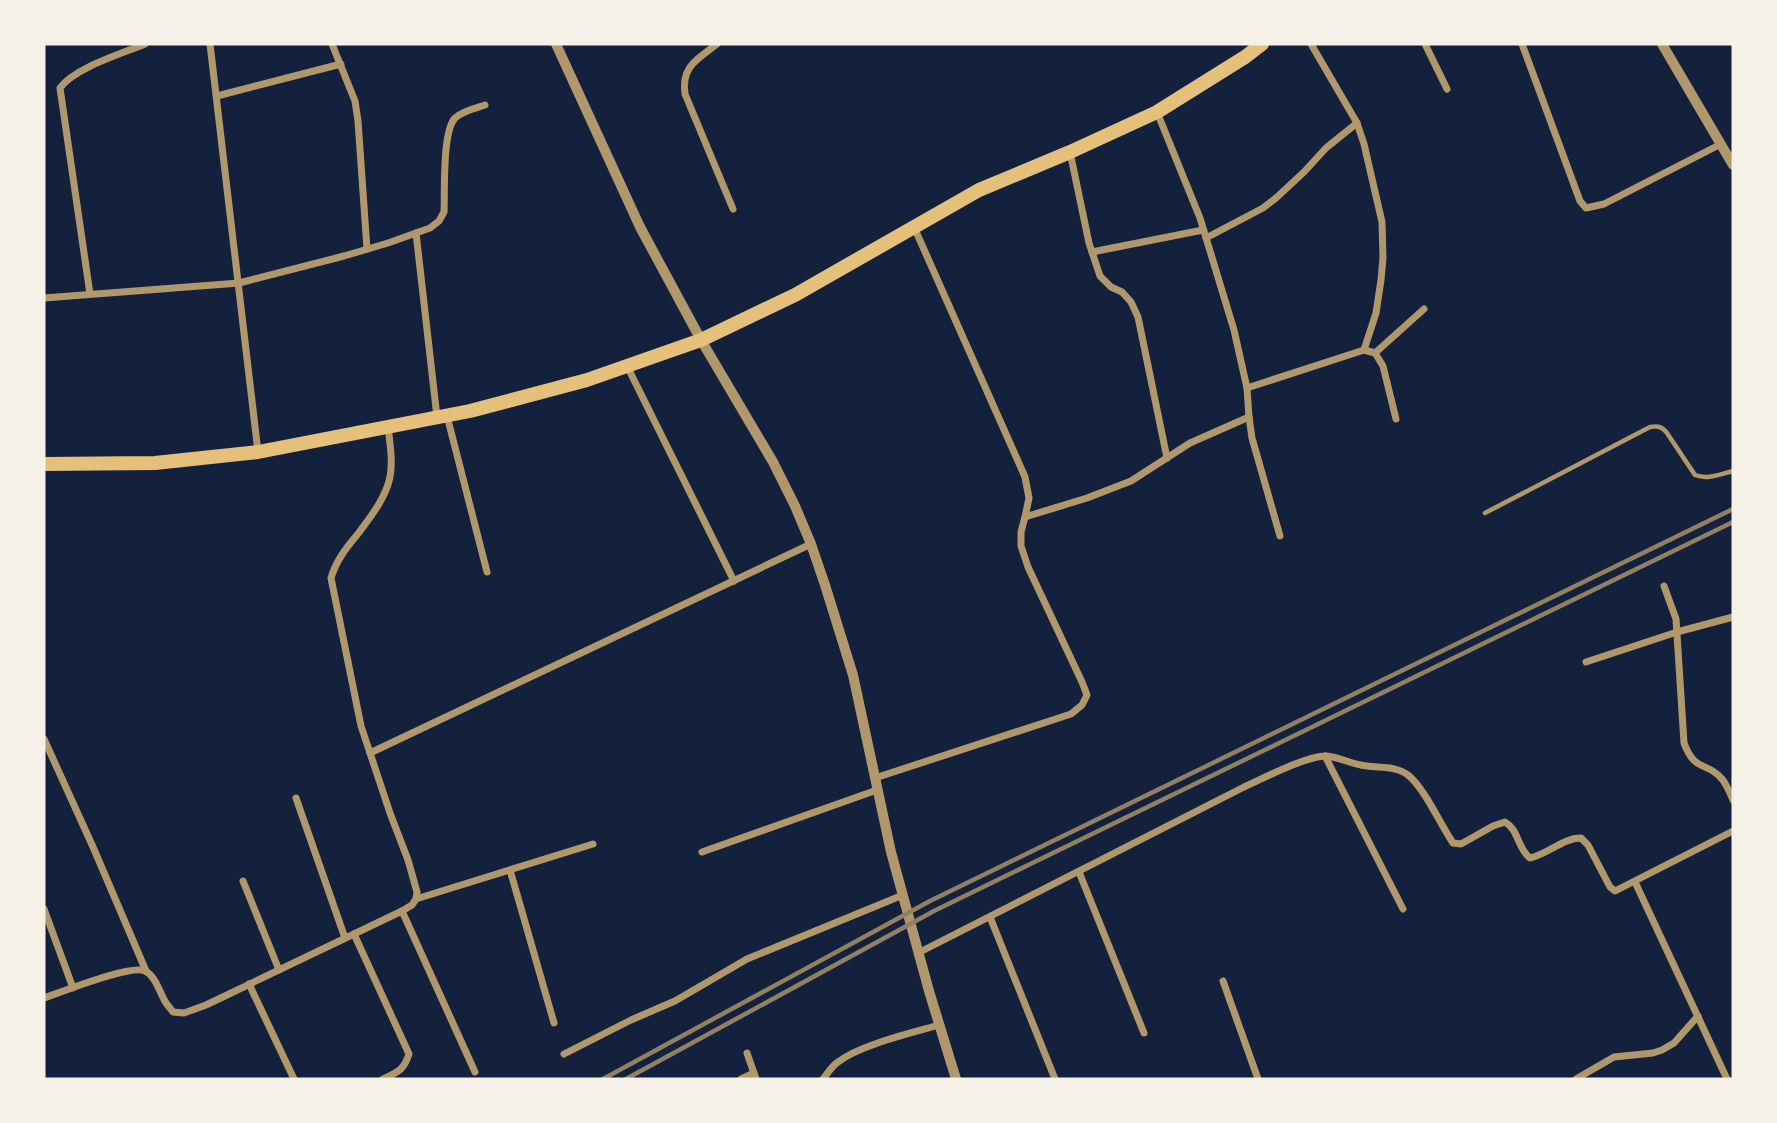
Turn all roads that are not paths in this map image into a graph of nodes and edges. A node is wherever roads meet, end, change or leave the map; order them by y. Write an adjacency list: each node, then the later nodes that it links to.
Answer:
1 (145, 44): 27 (street)
2 (210, 44): 13 (street)
3 (332, 44): 11 (street)
4 (556, 44): 30 (street)
5 (717, 44): 20 (street)
6 (1262, 44): 15 (main road)
7 (1311, 44): 16 (street)
8 (1425, 44): 12 (street)
9 (1522, 44): 17 (street)
10 (1662, 44): 17 (street)
11 (341, 64): 13 (street); 24 (street)
12 (1447, 89)
13 (217, 96): 26 (street)
14 (485, 105): 22 (street)
15 (1157, 112): 18 (main road); 23 (street)
16 (1357, 123): 23 (street); 31 (street)
17 (1721, 144): 19 (street)
18 (1070, 152): 21 (main road); 25 (street)
19 (1733, 165)
20 (733, 209)
21 (914, 227): 30 (main road); 44 (street)
22 (416, 233): 24 (street); 35 (street)
23 (1205, 234): 25 (street); 34 (street)
24 (367, 249): 26 (street)
25 (1092, 252): 40 (street)
26 (239, 283): 27 (street); 39 (street)
27 (90, 294): 28 (street)
28 (44, 298)
29 (1424, 309): 32 (street)
30 (701, 340): 33 (main road); 46 (street)
31 (1364, 350): 32 (street); 34 (street)
32 (1375, 353): 37 (street)
33 (627, 366): 35 (main road); 48 (street)
34 (1247, 388): 36 (street)
35 (442, 416): 38 (main road); 47 (street)
36 (1249, 416): 40 (street); 45 (street)
37 (1396, 419)
38 (388, 427): 39 (main road); 54 (street)
39 (258, 452): 41 (main road)
40 (1167, 458): 44 (street)
41 (44, 464)
42 (1733, 471): 43 (lane)
43 (1485, 513)
44 (1025, 517): 56 (street)
45 (1280, 536)
46 (811, 544): 48 (street); 56 (street)
47 (487, 572)
48 (734, 581): 54 (street)
49 (1664, 586): 51 (street)
50 (1733, 617): 51 (street)
51 (1677, 632): 52 (street); 58 (street)
52 (1586, 662)
53 (44, 739): 76 (street)
54 (370, 753): 67 (street)
55 (1325, 756): 63 (street); 65 (street); 69 (street)
56 (876, 784): 61 (street); 66 (street)
57 (296, 798): 73 (street)
58 (1733, 800)
59 (1733, 831): 65 (street)
60 (593, 844): 62 (street)
61 (702, 852)
62 (510, 870): 67 (street); 82 (street)
63 (1079, 872): 71 (street); 84 (street)
64 (243, 881): 75 (street)
65 (1635, 882): 81 (street)
66 (903, 895): 74 (street); 86 (street)
67 (416, 898): 70 (street)
68 (44, 909): 79 (street)
69 (1403, 909)
70 (402, 911): 72 (street); 87 (street)
71 (990, 917): 74 (street); 94 (street)
72 (354, 934): 73 (street); 90 (street)
73 (345, 938): 75 (street)
74 (918, 953): 83 (street)
75 (279, 970): 78 (street)
76 (146, 971): 78 (street); 79 (street)
77 (1223, 981): 95 (street)
78 (249, 984): 89 (street)
79 (73, 988): 80 (street)
80 (44, 998)
81 (1698, 1016): 96 (street); 97 (street)
82 (554, 1023)
83 (939, 1025): 92 (street); 93 (street)
84 (1144, 1033)
85 (747, 1053): 88 (street)
86 (564, 1054)
87 (475, 1072)
88 (755, 1076): 91 (street)
89 (294, 1079)
90 (383, 1079)
91 (741, 1079)
92 (823, 1079)
93 (956, 1079)
94 (1055, 1079)
95 (1258, 1079)
96 (1576, 1079)
97 (1727, 1079)

